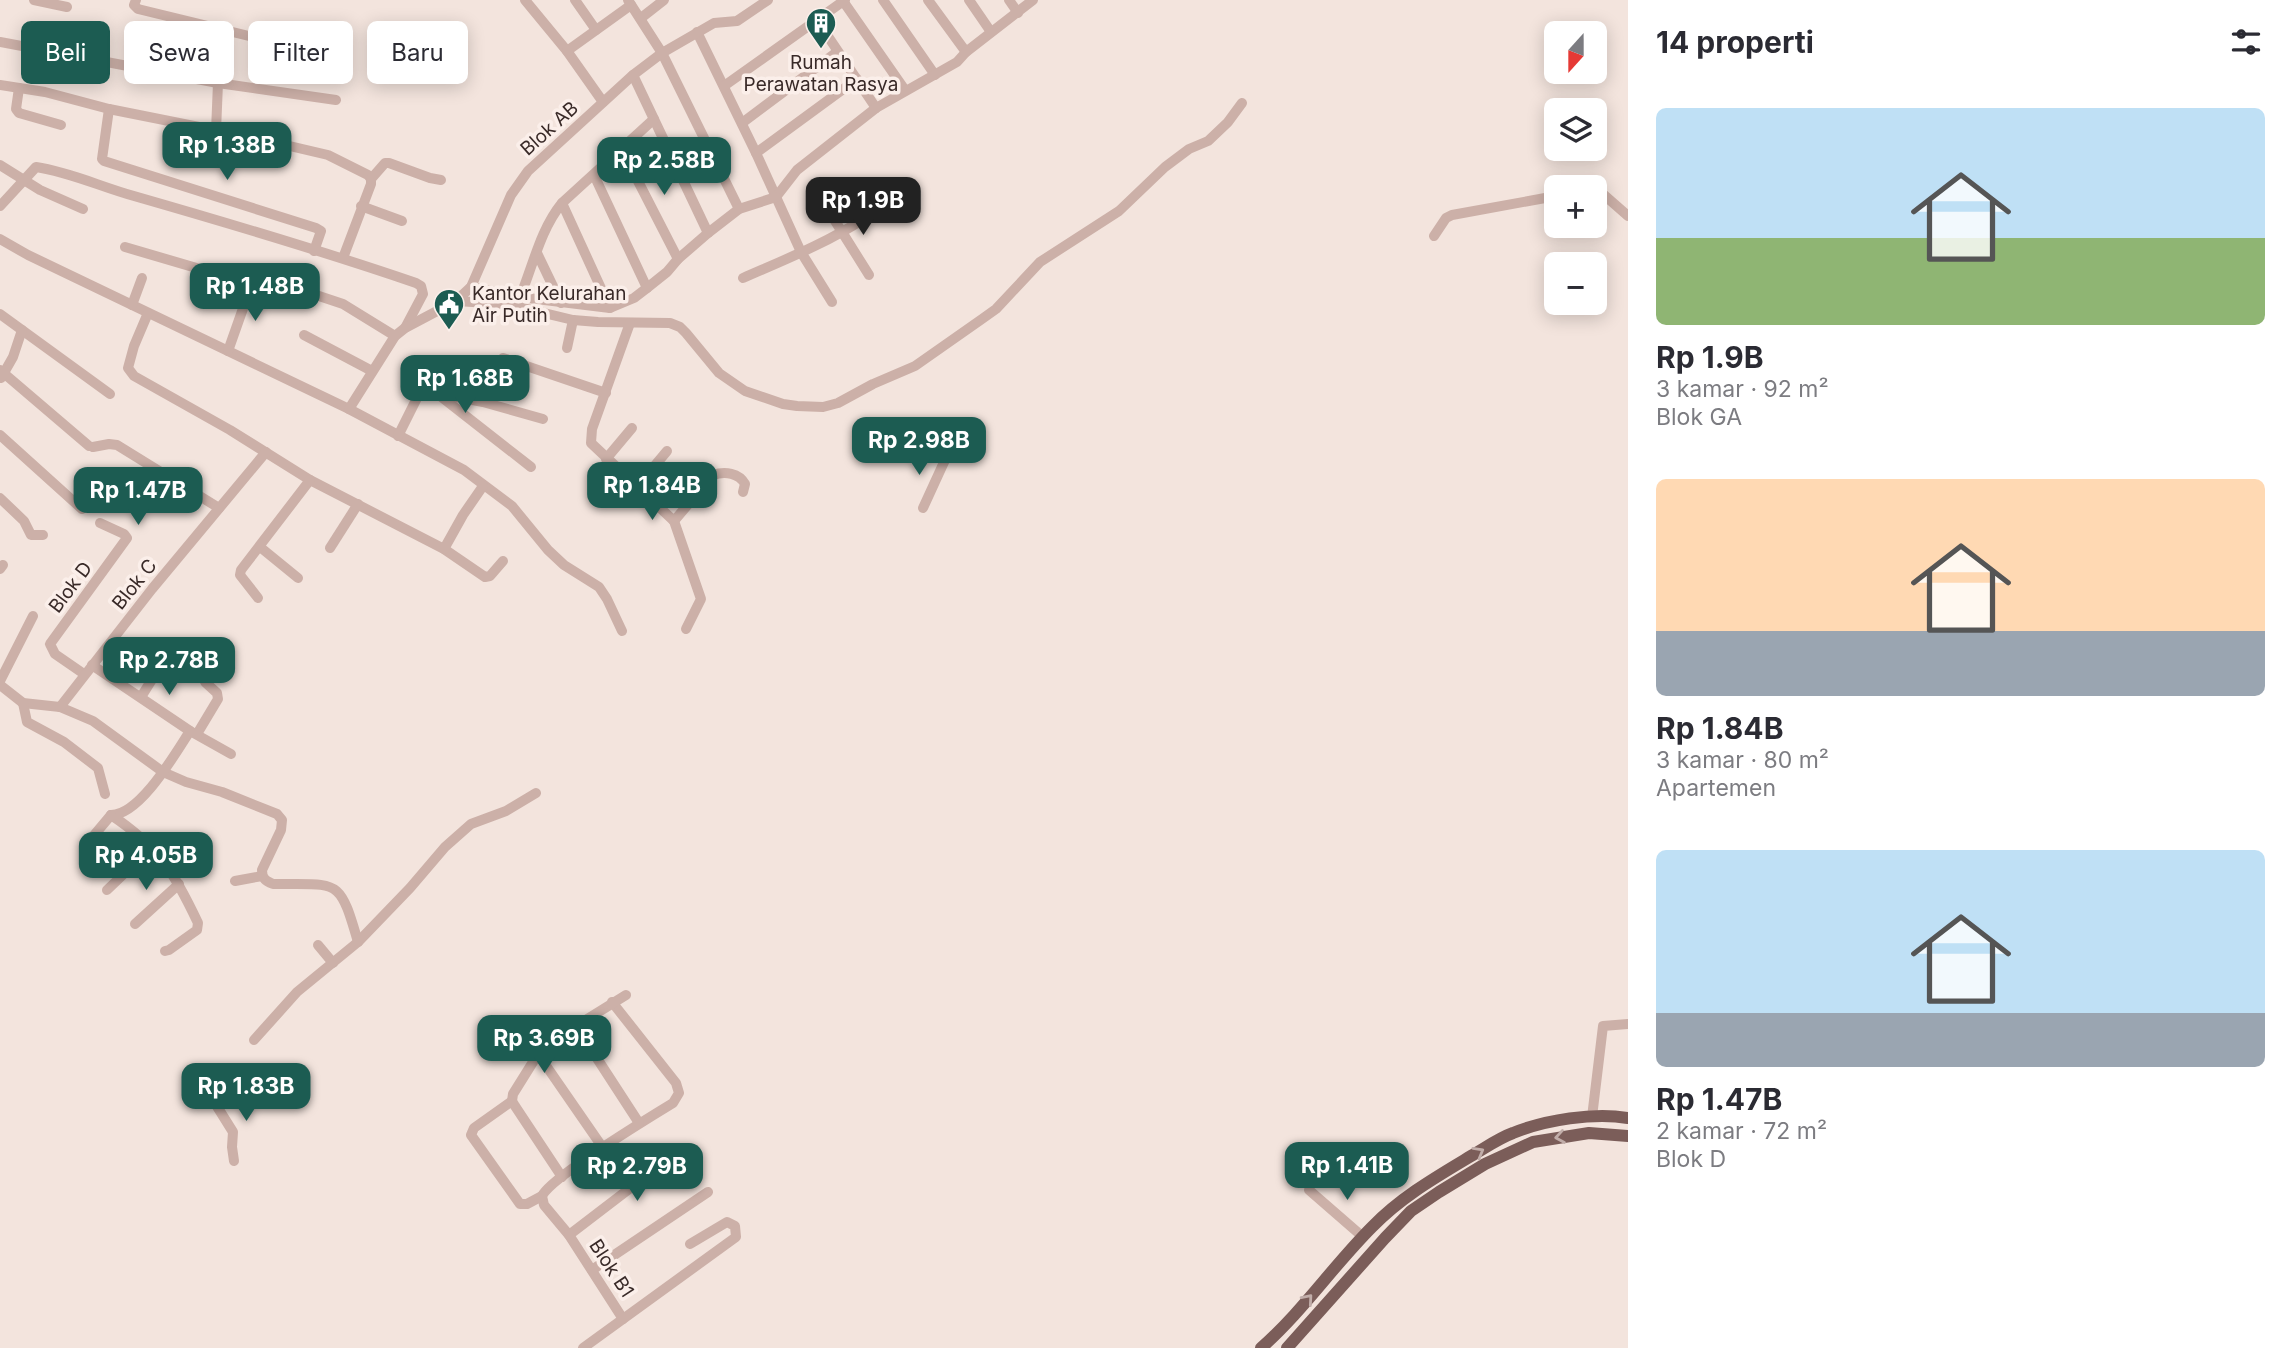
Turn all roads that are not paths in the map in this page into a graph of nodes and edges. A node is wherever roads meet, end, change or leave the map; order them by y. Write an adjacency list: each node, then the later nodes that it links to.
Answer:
1 (34, 0): 14 (street)
2 (136, 0): 21 (street)
3 (525, 0): 23 (street)
4 (575, 0): 18 (street)
5 (664, 0): 16 (street)
6 (768, 0): 19 (street, Blok AB)
7 (844, 0): 17 (street); 36 (street)
8 (883, 0): 29 (street)
9 (928, 0): 25 (street)
10 (969, 0): 20 (street)
11 (1009, 0): 15 (street)
12 (1033, 0): 15 (street)
13 (630, 2): 16 (street); 18 (street)
14 (67, 7)
15 (1018, 13): 20 (street)
16 (641, 18): 26 (street)
17 (817, 20): 24 (street); 34 (street)
18 (596, 30): 23 (street)
19 (697, 32): 26 (street, Blok AB); 34 (street)
20 (991, 32): 25 (street)
21 (248, 36)
22 (0, 42): 27 (street)
23 (567, 51): 38 (street)
24 (837, 52): 30 (street); 43 (street)
25 (966, 52): 29 (street)
26 (662, 53): 28 (street, Blok AB); 61 (street)
27 (124, 65)
28 (633, 75): 38 (street, Blok AB); 42 (street)
29 (935, 75): 36 (street)
30 (857, 79): 40 (street); 47 (street)
31 (218, 84): 45 (street)
32 (225, 84): 37 (street)
33 (0, 85): 35 (street)
34 (724, 86): 43 (street)
35 (19, 88): 41 (street); 44 (street)
36 (905, 90): 40 (street)
37 (336, 100)
38 (603, 102): 79 (street, Blok AB)
39 (1242, 103): 92 (street)
40 (876, 108): 54 (street)
41 (109, 109): 45 (street); 70 (street)
42 (653, 119): 46 (street); 66 (street)
43 (742, 123): 47 (street)
44 (61, 125)
45 (216, 131): 50 (street)
46 (622, 150): 49 (street); 74 (street)
47 (757, 153): 54 (street)
48 (0, 165): 52 (street)
49 (594, 175): 57 (street); 80 (street)
50 (371, 179): 51 (street); 59 (street)
51 (441, 180)
52 (22, 181): 58 (street); 60 (street); 70 (street)
53 (907, 184): 65 (street)
54 (776, 197): 61 (street); 71 (street)
55 (1544, 197): 67 (street)
56 (1607, 198): 63 (street)
57 (562, 203): 72 (street); 88 (street)
58 (0, 206)
59 (362, 206): 64 (street); 73 (street)
60 (83, 209)
61 (739, 209): 66 (street)
62 (832, 216): 65 (street)
63 (1628, 216)
64 (402, 221)
65 (841, 232): 71 (street); 75 (street)
66 (708, 233): 74 (street)
67 (1434, 236)
68 (0, 239): 87 (street)
69 (125, 247): 78 (street)
70 (314, 251): 73 (street)
71 (801, 252): 77 (street); 85 (street)
72 (537, 253): 83 (street); 86 (street)
73 (343, 258): 93 (street)
74 (678, 259): 80 (street)
75 (869, 275)
76 (142, 278): 87 (street)
77 (743, 278)
78 (252, 284): 81 (street); 98 (street)
79 (471, 287): 83 (street); 84 (street)
80 (647, 288): 88 (street)
81 (278, 292)
82 (316, 295): 96 (street)
83 (520, 297): 86 (street)
84 (456, 301): 91 (street); 93 (street)
85 (832, 302)
86 (561, 303): 88 (street)
87 (132, 305): 89 (street)
88 (610, 308)
89 (148, 313): 98 (street); 111 (street)
90 (0, 314): 94 (street)
91 (573, 320): 92 (street); 97 (street)
92 (630, 323): 103 (street)
93 (405, 328): 96 (street)
94 (22, 330): 101 (street); 104 (street)
95 (304, 335): 100 (street)
96 (395, 336): 100 (street)
97 (567, 348)
98 (228, 351): 105 (street)
99 (503, 358): 103 (street)
100 (372, 371): 105 (street)
101 (1, 374): 121 (street)
102 (437, 393): 106 (street); 109 (street); 114 (street)
103 (607, 393): 112 (street)
104 (110, 394)
105 (349, 409): 109 (street)
106 (543, 419)
107 (632, 428): 112 (street)
108 (0, 435): 123 (street)
109 (398, 436): 116 (street)
110 (667, 451): 117 (street)
111 (266, 452): 115 (street); 121 (street, Blok C)
112 (606, 459): 117 (street)
113 (945, 460): 122 (street)
114 (531, 467)
115 (310, 480): 120 (street); 127 (street)
116 (483, 486): 129 (street); 135 (street)
117 (637, 487): 124 (street)
118 (743, 492): 124 (street)
119 (0, 498): 126 (street)
120 (358, 504): 128 (street); 129 (street)
121 (219, 508): 138 (street, Blok C)
122 (923, 508)
123 (82, 509)
124 (674, 520): 134 (street)
125 (100, 523): 139 (street, Blok D)
126 (43, 535)
127 (260, 547): 131 (street); 132 (street)
128 (330, 548)
129 (444, 549): 130 (street)
130 (503, 561)
131 (298, 578)
132 (258, 598)
133 (33, 616): 140 (street)
134 (685, 629)
135 (622, 631)
136 (226, 649): 144 (street)
137 (166, 657): 141 (street)
138 (92, 664): 139 (street, Blok C); 141 (street)
139 (84, 674): 143 (street, Blok C)
140 (0, 683): 142 (street)
141 (141, 697): 144 (street)
142 (23, 703): 143 (street); 148 (street)
143 (60, 707): 146 (street)
144 (194, 733): 145 (street); 146 (street)
145 (231, 754)
146 (163, 772): 149 (street); 152 (street)
147 (536, 793): 157 (street)
148 (105, 794)
149 (111, 815): 150 (street); 151 (street)
150 (85, 846)
151 (152, 847): 154 (street); 155 (street)
152 (262, 876): 153 (street); 157 (street)
153 (235, 881)
154 (179, 884): 156 (street); 159 (street)
155 (107, 890)
156 (135, 924)
157 (358, 942): 160 (street)
158 (318, 945): 160 (street)
159 (165, 951)
160 (332, 963): 165 (street)
161 (626, 995): 162 (street)
162 (612, 1002): 164 (street); 171 (street)
163 (1628, 1024): 169 (street)
164 (576, 1026): 166 (street); 171 (street)
165 (254, 1040)
166 (538, 1054): 168 (street); 173 (street)
167 (213, 1100): 175 (street)
168 (512, 1101): 176 (street); 179 (street)
169 (1592, 1117): 170 (main road); 181 (main road, one-way to 169)
170 (1628, 1118)
171 (639, 1123): 173 (street)
172 (1628, 1136): 187 (main road, one-way to 187)
173 (603, 1148): 176 (street)
174 (689, 1149): 180 (street)
175 (234, 1161)
176 (562, 1177): 179 (street)
177 (1310, 1190): 181 (street)
178 (708, 1192): 183 (street)
179 (543, 1200): 180 (street, Blok B1)
180 (569, 1235): 183 (street, Blok B1)
181 (1363, 1237): 186 (main road, one-way to 181)
182 (690, 1244): 184 (street)
183 (592, 1270): 184 (street, Blok B1)
184 (623, 1319): 185 (street)
185 (583, 1348)
186 (1261, 1348)
187 (1287, 1348)

